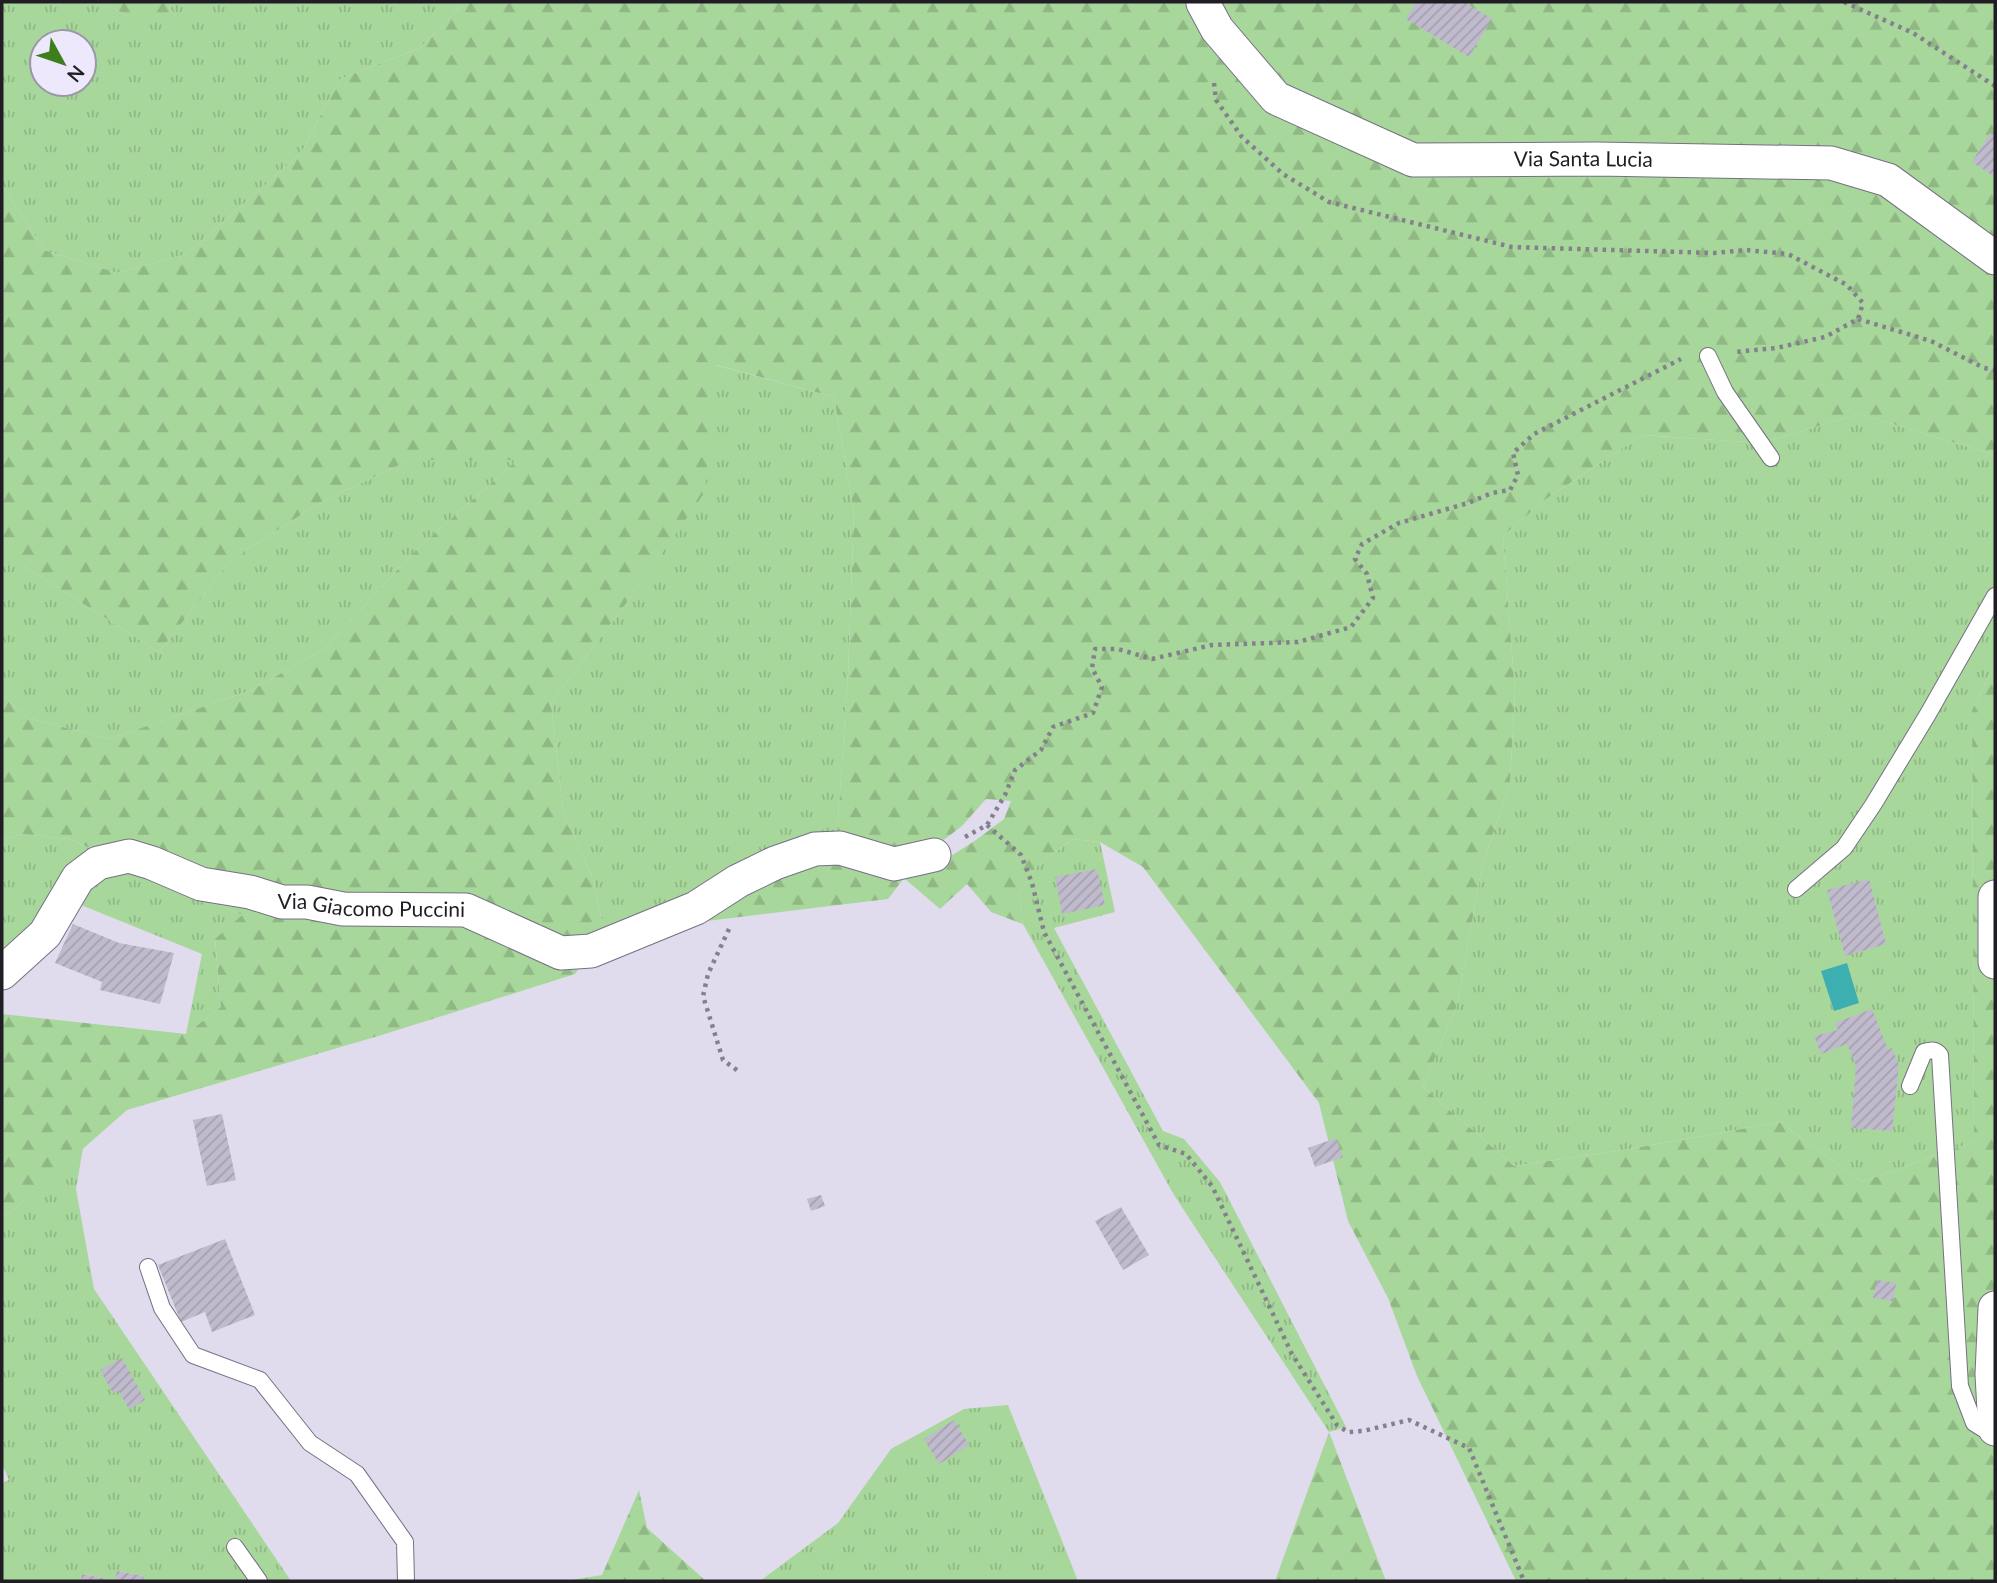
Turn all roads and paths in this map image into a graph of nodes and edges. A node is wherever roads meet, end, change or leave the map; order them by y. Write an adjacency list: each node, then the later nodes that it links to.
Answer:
1 (1844, 2): 3 (path)
2 (1207, 11): 4 (street, Via Santa Lucia); 5 (path)
3 (1995, 86)
4 (1995, 258)
5 (1858, 319): 6 (path); 7 (path)
6 (1708, 356): 8 (lane); 10 (path)
7 (1995, 370)
8 (1771, 458)
9 (1995, 596): 12 (lane)
10 (987, 825): 11 (path); 26 (path)
11 (934, 855): 13 (street, Via Giacomo Puccini)
12 (1796, 888)
13 (725, 889): 16 (street, Via Giacomo Puccini); 17 (path)
14 (1995, 897): 15 (street)
15 (1995, 962)
16 (2, 973)
17 (741, 1073)
18 (1910, 1086): 22 (lane)
19 (148, 1267): 25 (lane)
20 (1995, 1308): 21 (street)
21 (1995, 1429)
22 (1995, 1436)
23 (235, 1547): 24 (lane)
24 (259, 1581)
25 (406, 1581)
26 (1524, 1581)

